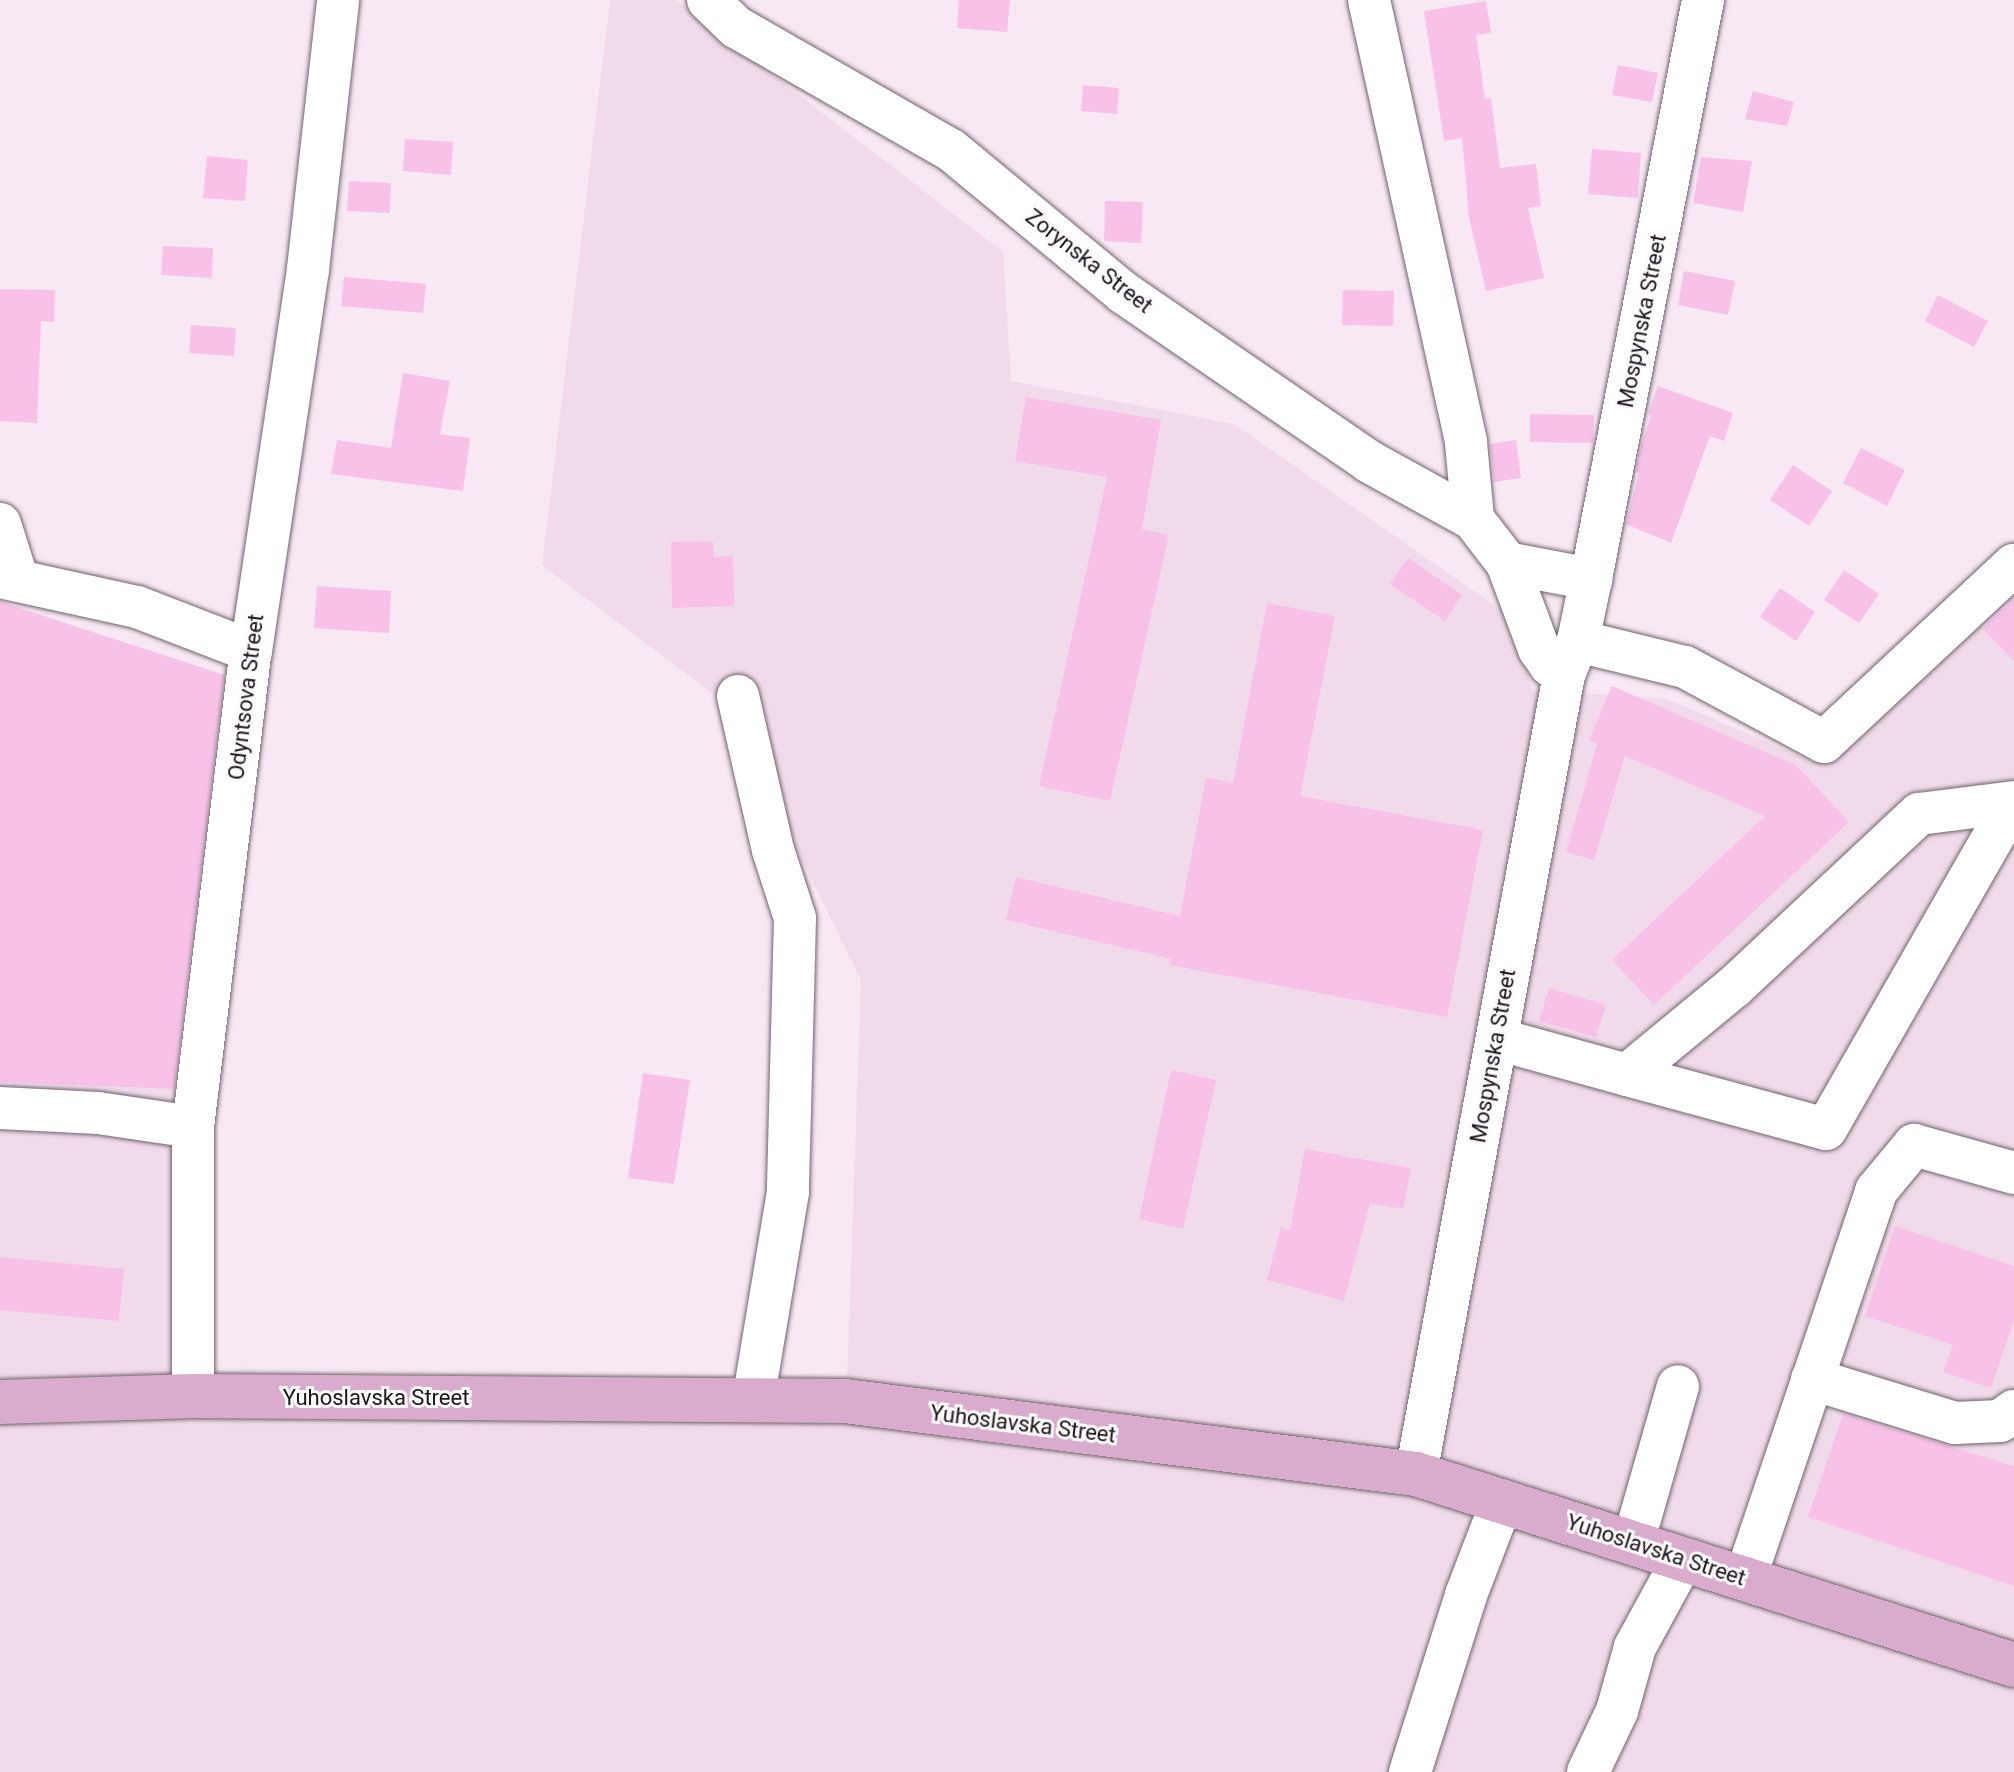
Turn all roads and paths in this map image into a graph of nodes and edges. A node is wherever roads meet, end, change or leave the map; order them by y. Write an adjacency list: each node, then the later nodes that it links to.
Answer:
1 (338, 0): 11 (street, Odyntsova Street)
2 (708, 0): 5 (street, Zorynska Street)
3 (1369, 0): 5 (street)
4 (1703, 0): 10 (street, Mospynska Street)
5 (1473, 519): 7 (street, Zorynska Street)
6 (0, 524): 9 (street)
7 (1507, 563): 10 (street); 12 (street, Zorynska Street)
8 (2014, 565): 12 (street)
9 (8, 578): 11 (street)
10 (1591, 579): 12 (street, Mospynska Street)
11 (251, 651): 18 (street, Odyntsova Street)
12 (1571, 658): 15 (street, Mospynska Street)
13 (738, 696): 23 (street)
14 (2014, 803): 16 (street); 16 (street)
15 (1497, 1039): 16 (street); 26 (street, Mospynska Street)
16 (1627, 1075)
17 (0, 1108): 18 (street)
18 (193, 1127): 22 (street, Odyntsova Street)
19 (2014, 1173): 20 (street)
20 (1812, 1379): 25 (street); 30 (street)
21 (1678, 1386): 28 (street)
22 (193, 1396): 23 (main road, Yuhoslavska Street); 24 (main road, Yuhoslavska Street)
23 (753, 1401): 26 (main road, Yuhoslavska Street)
24 (0, 1402)
25 (2014, 1411)
26 (1416, 1474): 27 (main road, Yuhoslavska Street)
27 (1502, 1501): 28 (main road, Yuhoslavska Street); 32 (street)
28 (1633, 1543): 29 (main road, Yuhoslavska Street)
29 (1683, 1559): 30 (main road, Yuhoslavska Street); 33 (street)
30 (1745, 1579): 31 (main road, Yuhoslavska Street)
31 (2014, 1665)
32 (1410, 1772)
33 (1588, 1772)

